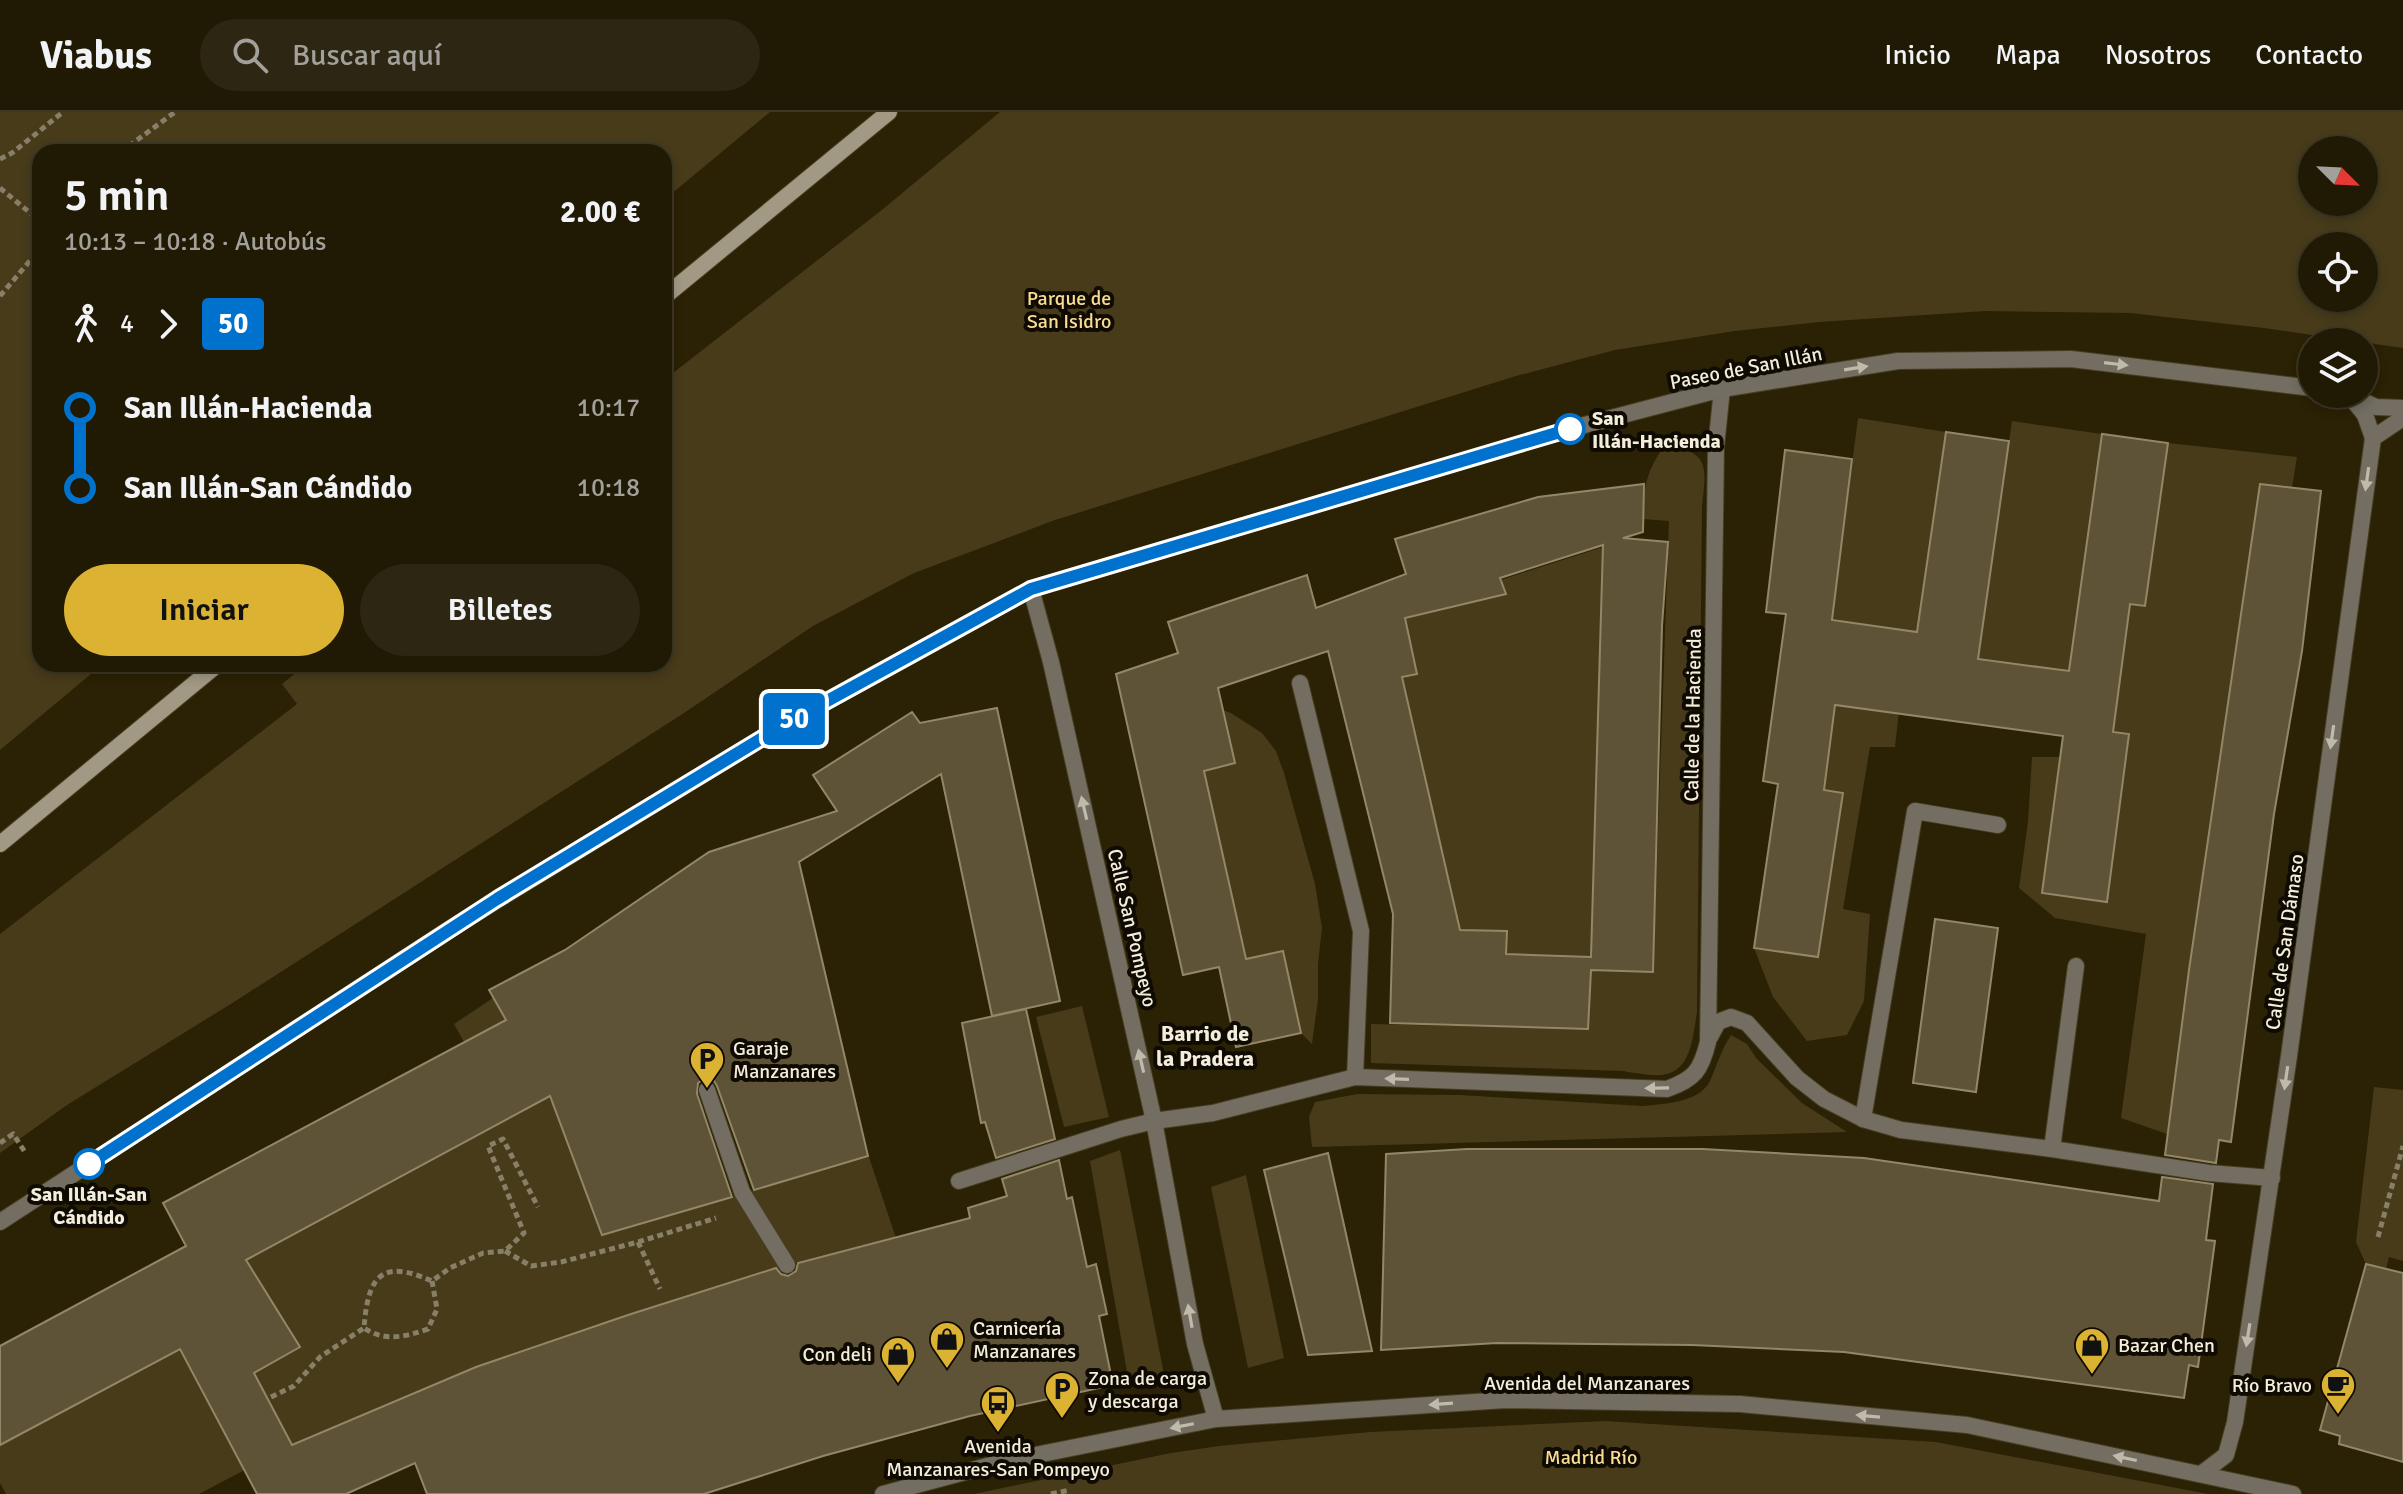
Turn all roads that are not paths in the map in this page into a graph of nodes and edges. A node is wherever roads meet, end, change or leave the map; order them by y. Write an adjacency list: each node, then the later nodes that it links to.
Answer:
1 (889, 112): 2 (street)
2 (672, 290)
3 (2298, 386): 4 (street, Paseo de San Illán, one-way to 3)
4 (1722, 389): 10 (street, Paseo de San Illán); 16 (street, Calle de la Hacienda)
5 (2378, 407): 7 (street)
6 (2359, 408): 9 (street)
7 (2403, 408)
8 (2403, 418): 9 (street)
9 (2373, 438): 22 (street, Calle de San Dámaso, one-way to 22)
10 (1031, 589): 20 (street, Calle San Pompeyo, one-way to 10); 24 (street, Paseo de San Illán)
11 (208, 672): 14 (street)
12 (1300, 683): 17 (street)
13 (1998, 825): 19 (street)
14 (0, 844)
15 (2076, 966): 21 (street)
16 (1708, 1042): 17 (street, Calle de la Hacienda, one-way to 17); 19 (street, Calle de la Hacienda)
17 (1355, 1077): 20 (street, Calle de la Hacienda)
18 (707, 1090): 25 (street)
19 (1863, 1119): 21 (street, Calle de la Hacienda)
20 (1154, 1121): 23 (street, Calle de la Hacienda); 26 (street, Calle San Pompeyo, one-way to 20)
21 (2052, 1149): 22 (street, Calle de la Hacienda)
22 (2272, 1178): 27 (street, Calle de San Dámaso, one-way to 27)
23 (959, 1181)
24 (0, 1222)
25 (787, 1265)
26 (1216, 1419): 27 (street, Avenida del Manzanares, one-way to 26); 28 (street, Avenida del Manzanares, one-way to 28)
27 (2201, 1474): 29 (street, Avenida del Manzanares)
28 (883, 1494)
29 (2293, 1494)

